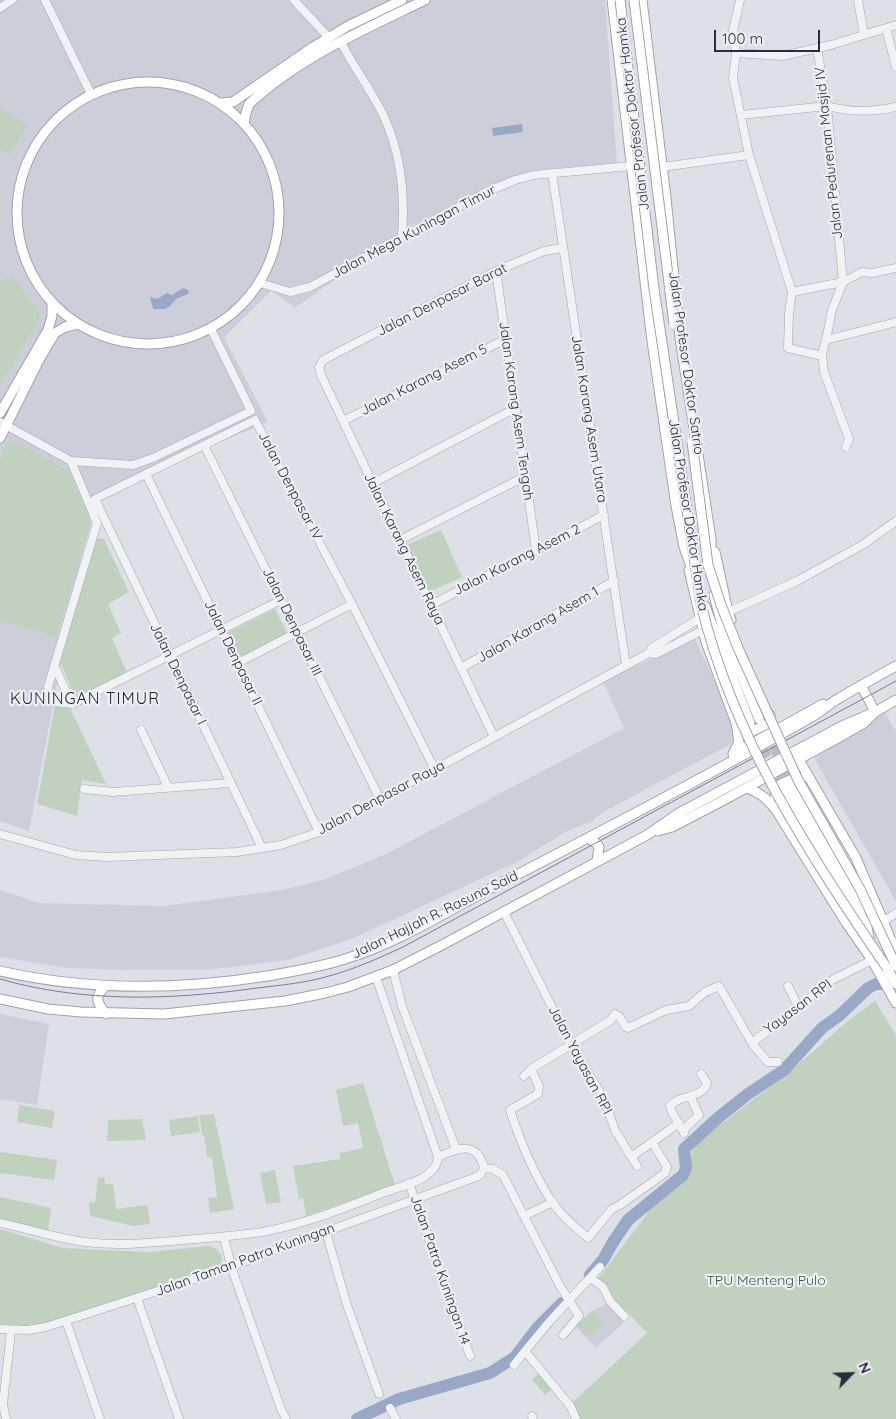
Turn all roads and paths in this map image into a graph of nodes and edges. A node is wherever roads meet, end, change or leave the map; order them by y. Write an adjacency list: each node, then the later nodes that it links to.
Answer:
1 (12, 0): 12 (street)
2 (45, 0): 21 (street)
3 (294, 0): 16 (street)
4 (402, 0): 16 (main road)
5 (425, 0): 17 (main road)
6 (612, 0): 28 (main road, Jalan Profesor Doktor Satrio)
7 (620, 0): 119 (main road, Jalan Profesor Doktor Hamka, bridge)
8 (634, 0): 115 (main road, Jalan Profesor Doktor Hamka, bridge)
9 (642, 0): 29 (main road, Jalan Profesor Doktor Satrio)
10 (740, 0): 19 (street)
11 (858, 0): 15 (street)
12 (0, 8)
13 (896, 25): 14 (street, Jalan Pedurenan Masjid IV)
14 (886, 28): 15 (street, Jalan Pedurenan Masjid IV); 20 (street)
15 (864, 34): 18 (street, Jalan Pedurenan Masjid IV)
16 (330, 38): 22 (main road)
17 (341, 42): 26 (main road); 33 (street)
18 (817, 48): 19 (street); 23 (street, Jalan Pedurenan Masjid IV)
19 (736, 53): 25 (street)
20 (896, 67)
21 (91, 94): 22 (main road); 40 (main road)
22 (220, 103): 26 (main road)
23 (827, 106): 24 (street); 25 (street); 37 (street, Jalan Pedurenan Masjid IV)
24 (896, 107)
25 (741, 115): 27 (street)
26 (244, 124): 38 (main road)
27 (749, 155): 29 (street); 39 (street)
28 (631, 166): 30 (street, Jalan Mega Kuningan Timur); 32 (main road, Jalan Profesor Doktor Satrio)
29 (662, 167): 31 (main road, Jalan Profesor Doktor Satrio)
30 (552, 174): 33 (street, Jalan Mega Kuningan Timur); 34 (street, Jalan Karang Asem Utara)
31 (666, 198): 32 (main road); 62 (main road, Jalan Profesor Doktor Satrio)
32 (635, 201): 64 (main road, Jalan Profesor Doktor Satrio)
33 (402, 237): 38 (street, Jalan Mega Kuningan Timur)
34 (563, 248): 36 (street, Jalan Denpasar Barat); 60 (street, Jalan Karang Asem Utara)
35 (896, 268): 37 (street)
36 (496, 271): 44 (street, Jalan Karang Asem Tengah); 47 (street, Jalan Denpasar Barat)
37 (843, 282): 39 (street); 45 (street, Jalan Pedurenan Masjid IV)
38 (260, 283): 43 (main road)
39 (792, 292): 46 (street)
40 (52, 302): 42 (main road); 49 (main road)
41 (896, 322): 45 (street)
42 (78, 324): 43 (main road); 51 (main road)
43 (211, 329): 55 (street)
44 (506, 339): 48 (street, Jalan Karang Asem Tengah); 50 (street, Jalan Karang Asem 5)
45 (826, 340): 46 (street, Jalan Pedurenan Masjid IV)
46 (822, 354): 54 (street)
47 (323, 360): 50 (street, Jalan Karang Asem Raya)
48 (516, 408): 57 (street, Jalan Karang Asem Tengah); 58 (street)
49 (0, 413)
50 (343, 421): 58 (street, Jalan Karang Asem Raya)
51 (3, 424): 52 (main road); 55 (street)
52 (0, 438)
53 (204, 445): 56 (street, Jalan Denpasar IV); 67 (street, Jalan Denpasar III); 68 (street, Jalan Denpasar IV)
54 (846, 447)
55 (71, 461): 80 (street)
56 (146, 474): 59 (street, Jalan Denpasar IV); 72 (street, Jalan Denpasar II)
57 (526, 476): 63 (street); 65 (street, Jalan Karang Asem Tengah)
58 (373, 484): 63 (street, Jalan Karang Asem Raya)
59 (95, 499): 76 (street, Jalan Denpasar I)
60 (604, 515): 65 (street, Jalan Karang Asem 2); 66 (street, Jalan Karang Asem Utara)
61 (896, 521): 70 (street)
62 (711, 539): 64 (main road, Jalan Profesor Doktor Satrio); 70 (main road)
63 (400, 540): 69 (street, Jalan Karang Asem Raya)
64 (684, 548): 71 (main road)
65 (536, 550): 69 (street, Jalan Karang Asem 2)
66 (614, 581): 78 (street, Jalan Karang Asem Utara); 81 (street, Jalan Karang Asem 1)
67 (281, 600): 72 (street); 74 (street, Jalan Denpasar III)
68 (352, 604): 74 (street); 94 (street, Jalan Denpasar IV)
69 (431, 605): 81 (street, Jalan Karang Asem Raya)
70 (728, 612): 86 (main road)
71 (700, 618): 73 (main road); 75 (street, Jalan Denpasar Raya)
72 (222, 629): 76 (street); 77 (street, Jalan Denpasar II)
73 (703, 630): 75 (street, Jalan Denpasar Raya); 89 (main road)
74 (297, 632): 77 (street); 101 (street, Jalan Denpasar III)
75 (649, 653): 78 (street, Jalan Denpasar Raya)
76 (169, 655): 85 (street); 96 (street, Jalan Denpasar I)
77 (238, 662): 103 (street, Jalan Denpasar II)
78 (626, 665): 91 (street, Jalan Denpasar Raya)
79 (896, 666): 82 (main road, Jalan Hajjah R. Rasuna Said)
80 (55, 668): 85 (street); 85 (street)
81 (461, 668): 91 (street, Jalan Karang Asem Raya)
82 (862, 685): 84 (main road, Jalan Hajjah R. Rasuna Said); 87 (main road)
83 (896, 700): 87 (main road, Jalan Hajjah R. Rasuna Said)
84 (835, 701): 88 (main road, Jalan Hajjah R. Rasuna Said); 100 (main road, Jalan Hajjah R. Rasuna Said)
85 (72, 704)
86 (769, 711): 88 (main road); 89 (main road)
87 (875, 712): 93 (main road, Jalan Hajjah R. Rasuna Said); 105 (main road, Jalan Hajjah R. Rasuna Said)
88 (791, 722): 92 (main road, Jalan Hajjah R. Rasuna Said)
89 (736, 723): 92 (main road)
90 (141, 730): 97 (street)
91 (494, 737): 94 (street, Jalan Denpasar Raya)
92 (733, 754): 100 (main road, Jalan Hajjah R. Rasuna Said)
93 (799, 760): 95 (main road); 98 (main road, Jalan Hajjah R. Rasuna Said)
94 (435, 770): 101 (street, Jalan Denpasar Raya)
95 (811, 781): 102 (main road); 111 (main road)
96 (230, 783): 97 (street); 107 (street, Jalan Denpasar I)
97 (168, 787): 99 (street)
98 (747, 788): 102 (main road); 105 (main road, Jalan Hajjah R. Rasuna Said)
99 (84, 789)
100 (675, 792): 106 (main road, Jalan Hajjah R. Rasuna Said)
101 (380, 799): 103 (street, Jalan Denpasar Raya)
102 (776, 810): 114 (main road)
103 (319, 832): 107 (street, Jalan Denpasar Raya)
104 (0, 834): 107 (street, Jalan Denpasar Raya)
105 (647, 835): 108 (main road, Jalan Hajjah R. Rasuna Said)
106 (588, 838): 108 (main road); 120 (main road, Jalan Hajjah R. Rasuna Said)
107 (262, 848)
108 (597, 862): 109 (main road, Jalan Hajjah R. Rasuna Said)
109 (504, 912): 116 (main road, Jalan Hajjah R. Rasuna Said); 127 (street, Jalan Yayasan RPI)
110 (896, 913): 111 (street)
111 (884, 921): 112 (main road)
112 (889, 935): 113 (main road); 114 (main road)
113 (896, 948)
114 (872, 960): 123 (main road); 124 (street, Yayasan RPI)
115 (896, 966)
116 (393, 970): 118 (main road, Jalan Hajjah R. Rasuna Said); 135 (street)
117 (0, 971): 120 (main road, Jalan Hajjah R. Rasuna Said)
118 (376, 978): 125 (main road, Jalan Hajjah R. Rasuna Said); 137 (street)
119 (896, 984)
120 (106, 986): 125 (main road)
121 (788, 986): 124 (street)
122 (0, 999): 125 (main road, Jalan Hajjah R. Rasuna Said)
123 (896, 1003)
124 (798, 1006): 126 (street, Yayasan RPI)
125 (106, 1014)
126 (752, 1042): 127 (street); 128 (street)
127 (571, 1045): 129 (street); 136 (street, Jalan Yayasan RPI)
128 (778, 1062)
129 (532, 1069): 131 (street); 142 (street)
130 (701, 1074): 132 (street)
131 (524, 1076)
132 (690, 1096): 133 (street); 133 (street)
133 (682, 1129): 134 (street)
134 (652, 1142): 136 (street); 142 (street)
135 (456, 1149): 137 (street); 139 (street)
136 (631, 1156): 138 (street, Jalan Yayasan RPI)
137 (438, 1157): 140 (street, Jalan Taman Patra Kuningan)
138 (637, 1166)
139 (484, 1168): 141 (street, Jalan Taman Patra Kuningan); 143 (street)
140 (409, 1183): 141 (street, Jalan Patra Kuningan 14); 146 (street, Jalan Taman Patra Kuningan)
141 (414, 1200): 145 (street, Jalan Taman Patra Kuningan); 158 (street, Jalan Patra Kuningan 14)
142 (553, 1202): 143 (street)
143 (524, 1216): 151 (street)
144 (0, 1223): 146 (street, Jalan Taman Patra Kuningan)
145 (326, 1232): 147 (street, Jalan Taman Patra Kuningan); 160 (street)
146 (224, 1236): 147 (street)
147 (231, 1266): 150 (street, Jalan Taman Patra Kuningan); 165 (street)
148 (600, 1267): 149 (street)
149 (590, 1278): 151 (street); 152 (street)
150 (137, 1298): 153 (street, Jalan Taman Patra Kuningan); 164 (street)
151 (568, 1298): 156 (street); 157 (street)
152 (624, 1316)
153 (66, 1321): 155 (street, Jalan Taman Patra Kuningan); 163 (street)
154 (0, 1329): 155 (street, Jalan Taman Patra Kuningan)
155 (11, 1331): 162 (street)
156 (563, 1335)
157 (525, 1351): 159 (street); 167 (street)
158 (470, 1356)
159 (514, 1365)
160 (379, 1394)
161 (390, 1408): 166 (street)
162 (6, 1419)
163 (100, 1419)
164 (179, 1419)
165 (286, 1419)
166 (396, 1419)
167 (576, 1419)

